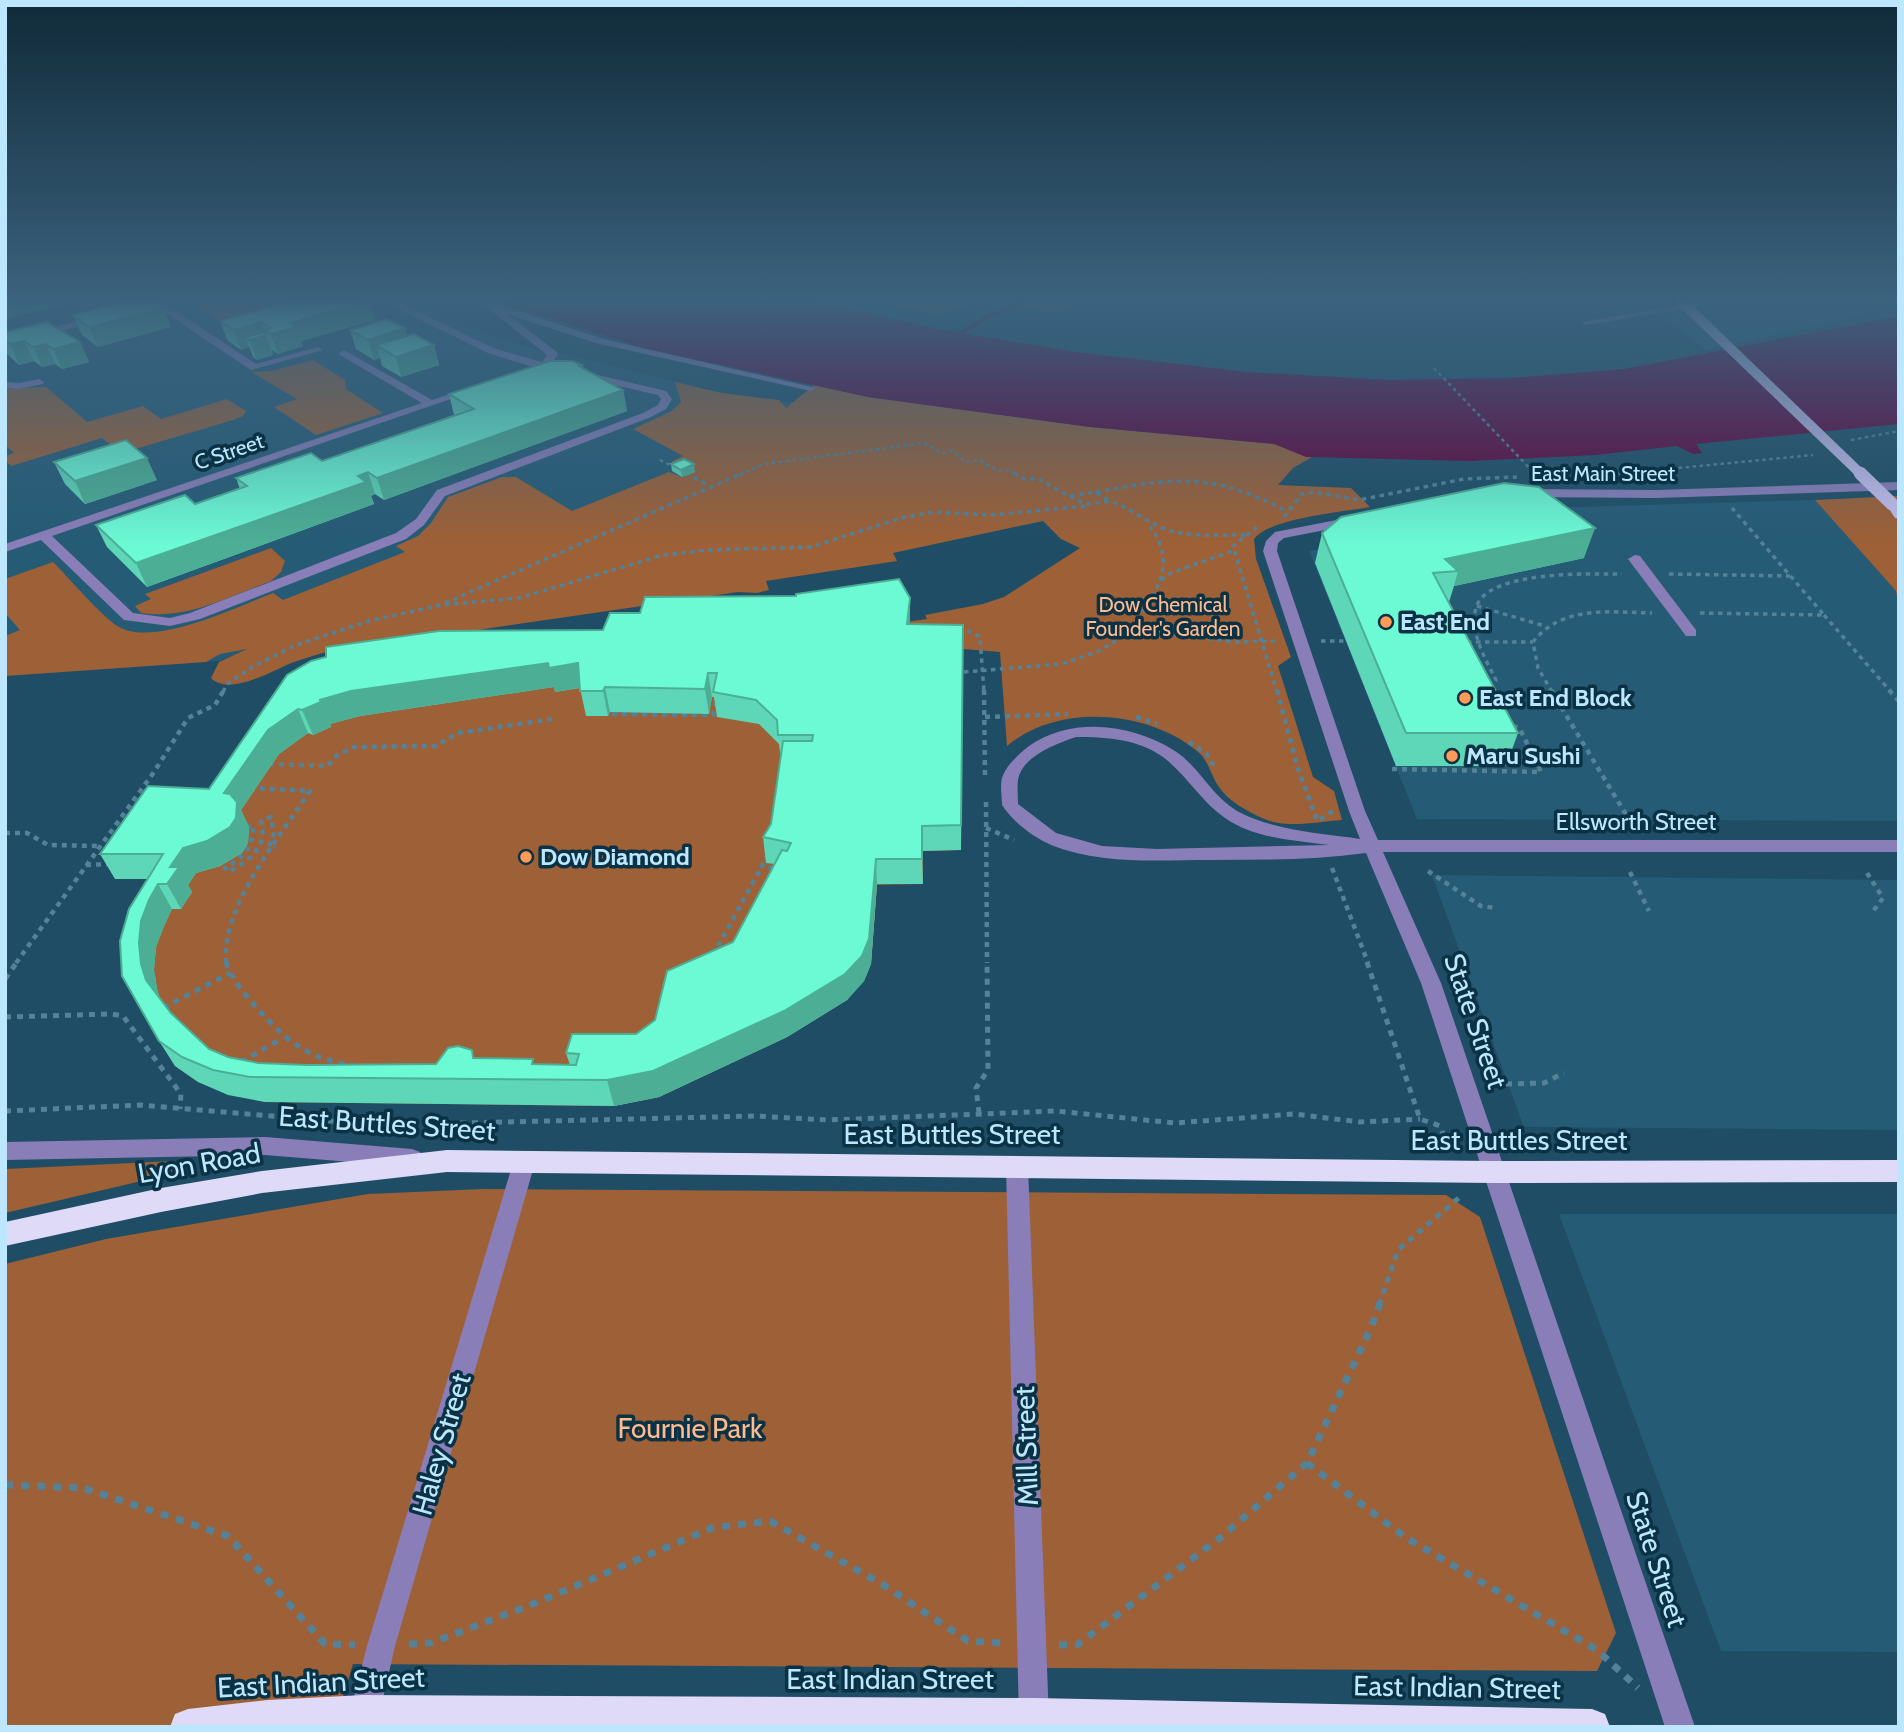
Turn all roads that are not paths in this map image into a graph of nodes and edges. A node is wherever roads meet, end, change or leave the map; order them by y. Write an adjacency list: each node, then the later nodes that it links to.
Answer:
1 (39, 382): 6 (street)
2 (393, 382): 9 (street)
3 (614, 382): 14 (street)
4 (783, 382): 8 (street)
5 (1765, 382): 12 (main road, bridge)
6 (5, 385)
7 (484, 386): 9 (street, C Street)
8 (811, 388)
9 (431, 404): 14 (street, C Street)
10 (1899, 486): 11 (street, East Main Street)
11 (1505, 494)
12 (1897, 509)
13 (1360, 520): 18 (street, State Street)
14 (43, 535): 15 (street, C Street)
15 (5, 548)
16 (1635, 559): 17 (street)
17 (1691, 633)
18 (1372, 846): 18 (street); 19 (street, Ellsworth Street); 25 (street, State Street)
19 (1899, 846)
20 (5, 1151): 21 (street, East Buttles Street)
21 (447, 1161): 22 (highway, East Buttles Street); 26 (highway, Lyon Road)
22 (524, 1163): 23 (highway, East Buttles Street); 27 (street, Haley Street)
23 (1017, 1166): 25 (highway, East Buttles Street); 28 (street, Mill Street)
24 (1899, 1171): 25 (highway, East Buttles Street)
25 (1495, 1172): 31 (street, State Street)
26 (5, 1234)
27 (364, 1720): 28 (highway, East Indian Street); 29 (highway, East Indian Street)
28 (1034, 1721): 30 (highway, East Indian Street)
29 (188, 1727)
30 (1592, 1727)
31 (1680, 1727)

